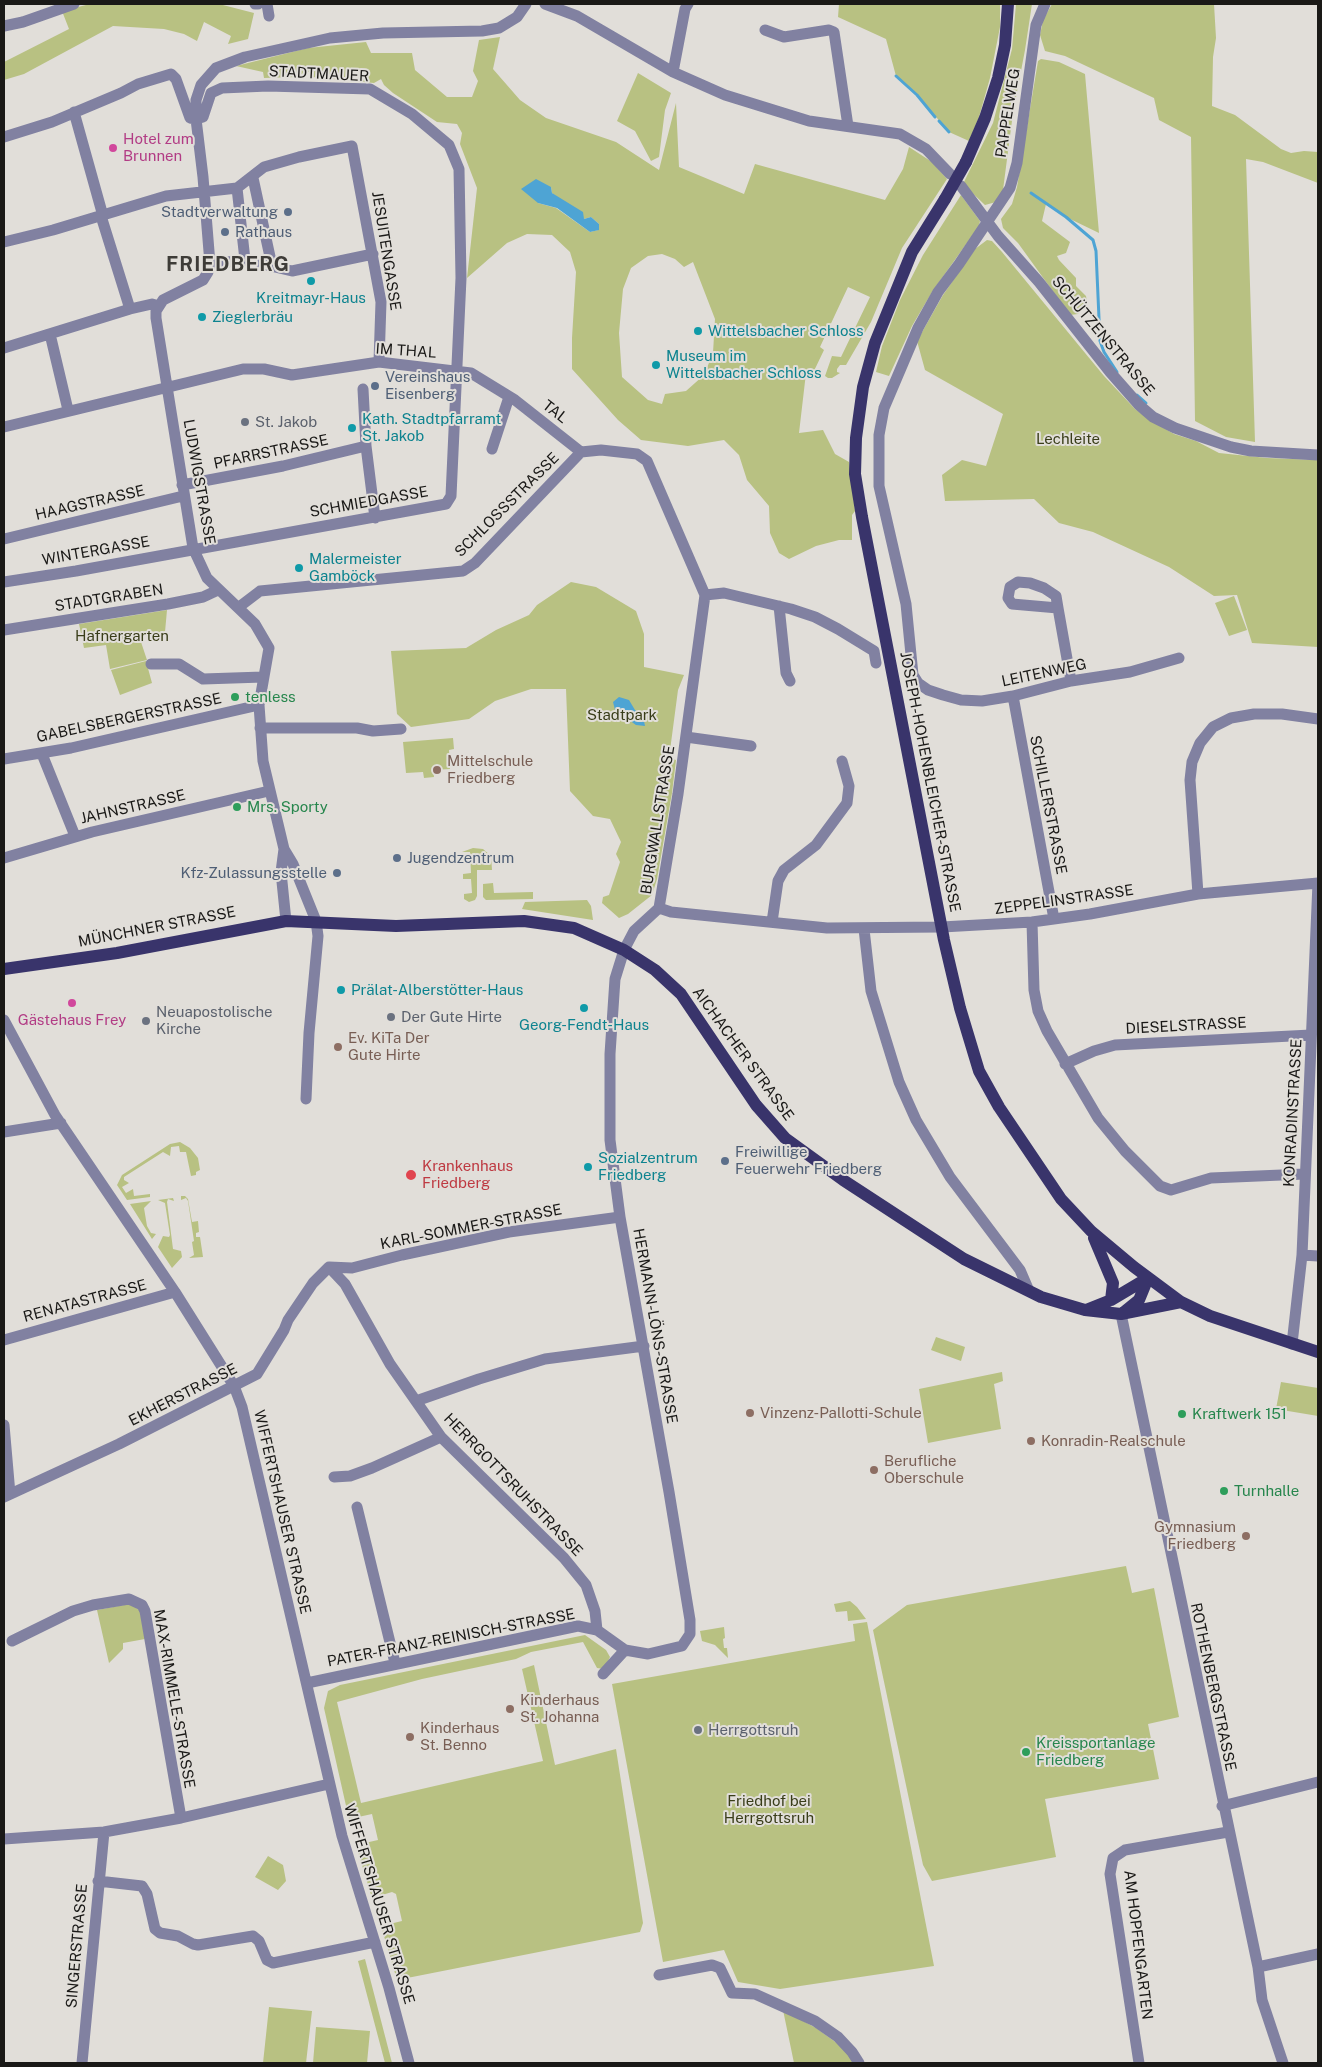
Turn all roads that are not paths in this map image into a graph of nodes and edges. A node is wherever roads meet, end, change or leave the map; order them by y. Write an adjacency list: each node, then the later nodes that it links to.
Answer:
1 (74, 4): 8 (street)
2 (266, 4): 9 (street)
3 (526, 4): 14 (street)
4 (545, 4): 12 (street)
5 (688, 4): 12 (street)
6 (1008, 4): 84 (main road, JOSEPH-HOHENBLEICHER-STRASSE, bridge)
7 (1045, 4): 23 (street, PAPPELWEG)
8 (59, 6): 10 (street)
9 (268, 16)
10 (4, 26)
11 (765, 30): 15 (street)
12 (673, 72): 15 (street)
13 (74, 112): 14 (street); 16 (street); 22 (street)
14 (196, 119): 21 (street); 34 (street, STADTMAUER)
15 (848, 126): 17 (street)
16 (4, 137)
17 (950, 174)
18 (252, 178): 20 (street); 25 (street, JESUITENGASSE); 28 (street)
19 (961, 186): 23 (street, SCHÜTZENSTRASSE)
20 (237, 188): 21 (street); 26 (street)
21 (204, 193): 22 (street); 27 (street)
22 (102, 216): 24 (street); 30 (street)
23 (987, 221): 43 (street, SCHÜTZENSTRASSE); 61 (street, PAPPELWEG)
24 (4, 242)
25 (373, 254): 28 (street); 33 (street, JESUITENGASSE)
26 (244, 260): 27 (street); 28 (street)
27 (210, 264): 29 (street)
28 (272, 266)
29 (159, 306): 30 (street); 35 (street, LUDWIGSTRASSE)
30 (130, 310): 31 (street)
31 (50, 334): 32 (street); 38 (street)
32 (4, 348)
33 (379, 362): 34 (street, IM THAL); 35 (street, IM THAL)
34 (458, 371): 37 (street, TAL); 45 (street, SCHMIEDGASSE)
35 (168, 386): 38 (street); 44 (street, LUDWIGSTRASSE)
36 (364, 389): 40 (street)
37 (509, 397): 41 (street); 42 (street, TAL)
38 (68, 410): 39 (street)
39 (4, 427)
40 (366, 446): 44 (street, PFARRSTRASSE); 45 (street)
41 (492, 449)
42 (581, 452): 50 (street, SCHLOSSSTRASSE); 52 (street, SCHLOSSSTRASSE)
43 (1318, 455)
44 (183, 491): 46 (street, HAAGSTRASSE); 47 (street, LUDWIGSTRASSE)
45 (375, 518): 47 (street, SCHMIEDGASSE)
46 (4, 539)
47 (193, 548): 48 (street, WINTERGASSE); 49 (street, LUDWIGSTRASSE)
48 (4, 582)
49 (218, 590): 52 (street, LUDWIGSTRASSE); 54 (street, STADTGRABEN)
50 (705, 595): 51 (street); 67 (street, BURGWALLSTRASSE)
51 (779, 606): 56 (street); 60 (street)
52 (239, 607): 58 (street, LUDWIGSTRASSE)
53 (1058, 608): 59 (street)
54 (4, 630)
55 (1179, 658): 59 (street, LEITENWEG)
56 (876, 663)
57 (151, 664): 58 (street)
58 (263, 677): 63 (street, LUDWIGSTRASSE)
59 (1071, 680): 62 (street, LEITENWEG)
60 (790, 681)
61 (918, 683): 62 (street, LEITENWEG)
62 (1012, 696): 79 (street, SCHILLERSTRASSE)
63 (259, 705): 65 (street, LUDWIGSTRASSE); 69 (street, GABELSBERGERSTRASSE)
64 (1318, 718): 77 (street)
65 (260, 728): 66 (street); 72 (street, LUDWIGSTRASSE)
66 (402, 729)
67 (686, 737): 68 (street, BURGWALLSTRASSE); 78 (street, BURGWALLSTRASSE)
68 (751, 746)
69 (42, 754): 70 (street, GABELSBERGERSTRASSE); 73 (street)
70 (4, 759)
71 (842, 760): 82 (street)
72 (269, 791): 73 (street, JAHNSTRASSE); 74 (street, LUDWIGSTRASSE)
73 (74, 836): 75 (street, JAHNSTRASSE)
74 (284, 849): 80 (street, LUDWIGSTRASSE); 81 (street, LUDWIGSTRASSE)
75 (4, 858)
76 (1318, 883): 77 (street, ZEPPELINSTRASSE); 89 (street, KONRADINSTRASSE)
77 (1198, 894): 79 (street, ZEPPELINSTRASSE)
78 (659, 908): 82 (street, ZEPPELINSTRASSE); 86 (street)
79 (1054, 919): 83 (street, ZEPPELINSTRASSE)
80 (286, 921): 81 (main road, MÜNCHNER STRASSE); 87 (main road, MÜNCHNER STRASSE)
81 (316, 921): 86 (main road, AICHACHER STRASSE); 92 (street)
82 (772, 922): 85 (street, ZEPPELINSTRASSE)
83 (1032, 922): 84 (street, ZEPPELINSTRASSE); 90 (street)
84 (942, 927): 85 (street, ZEPPELINSTRASSE); 97 (main road, JOSEPH-HOHENBLEICHER-STRASSE)
85 (864, 929): 102 (street)
86 (624, 950): 96 (street, HERMANN-LÖNS-STRASSE); 102 (main road, AICHACHER STRASSE)
87 (4, 969)
88 (4, 1020): 93 (street, WIFFERTSHAUSER STRASSE)
89 (1311, 1035): 90 (street, DIESELSTRASSE); 91 (street, KONRADINSTRASSE)
90 (1065, 1064): 95 (street)
91 (1314, 1087): 95 (street, KONRADINSTRASSE)
92 (306, 1099)
93 (61, 1123): 94 (street); 103 (street, WIFFERTSHAUSER STRASSE)
94 (4, 1132)
95 (1305, 1174): 98 (street, KONRADINSTRASSE)
96 (620, 1217): 100 (street, KARL-SOMMER-STRASSE); 110 (street, HERMANN-LÖNS-STRASSE)
97 (1091, 1231): 101 (main road, JOSEPH-HOHENBLEICHER-STRASSE); 104 (main road)
98 (1302, 1255): 99 (street); 109 (street, KONRADINSTRASSE)
99 (1318, 1256)
100 (329, 1267): 112 (street, EKHERSTRASSE); 113 (street, HERRGOTTSRUHSTRASSE)
101 (1148, 1278): 104 (main road); 105 (main road); 107 (main road)
102 (1029, 1291): 106 (main road, AICHACHER STRASSE)
103 (175, 1292): 108 (street, RENATASTRASSE); 112 (street, WIFFERTSHAUSER STRASSE)
104 (1111, 1300): 106 (main road)
105 (1181, 1302): 107 (main road, AICHACHER STRASSE); 109 (main road)
106 (1085, 1310): 107 (main road, AICHACHER STRASSE)
107 (1121, 1314): 127 (street, ROTHENBERGSTRASSE)
108 (4, 1340)
109 (1292, 1344): 111 (main road)
110 (644, 1346): 113 (street); 121 (street, HERMANN-LÖNS-STRASSE)
111 (1318, 1352)
112 (234, 1386): 117 (street, EKHERSTRASSE); 124 (street, WIFFERTSHAUSER STRASSE)
113 (416, 1401): 115 (street, HERRGOTTSRUHSTRASSE)
114 (4, 1425): 117 (street)
115 (441, 1437): 116 (street); 119 (street, HERRGOTTSRUHSTRASSE)
116 (334, 1477)
117 (7, 1495)
118 (357, 1507): 122 (street)
119 (596, 1630): 121 (street, PATER-FRANZ-REINISCH-STRASSE); 122 (street, PATER-FRANZ-REINISCH-STRASSE)
120 (12, 1641): 128 (street, MAX-RIMMELE-STRASSE)
121 (625, 1650): 123 (street)
122 (396, 1663): 124 (street, PATER-FRANZ-REINISCH-STRASSE)
123 (603, 1674)
124 (307, 1682): 126 (street, WIFFERTSHAUSER STRASSE)
125 (1318, 1782): 127 (street)
126 (328, 1784): 128 (street); 133 (street, WIFFERTSHAUSER STRASSE)
127 (1222, 1806): 130 (street, ROTHENBERGSTRASSE)
128 (181, 1818): 129 (street)
129 (104, 1832): 131 (street); 132 (street, SINGERSTRASSE)
130 (1228, 1832): 135 (street, ROTHENBERGSTRASSE); 140 (street, AM HOPFENGARTEN)
131 (4, 1839)
132 (98, 1881): 133 (street); 137 (street, SINGERSTRASSE)
133 (375, 1942): 138 (street, WIFFERTSHAUSER STRASSE)
134 (1318, 1954): 135 (street)
135 (1258, 1967): 141 (street, ROTHENBERGSTRASSE)
136 (659, 1975): 139 (street)
137 (82, 2063)
138 (409, 2063)
139 (859, 2063)
140 (1139, 2063)
141 (1283, 2063)

